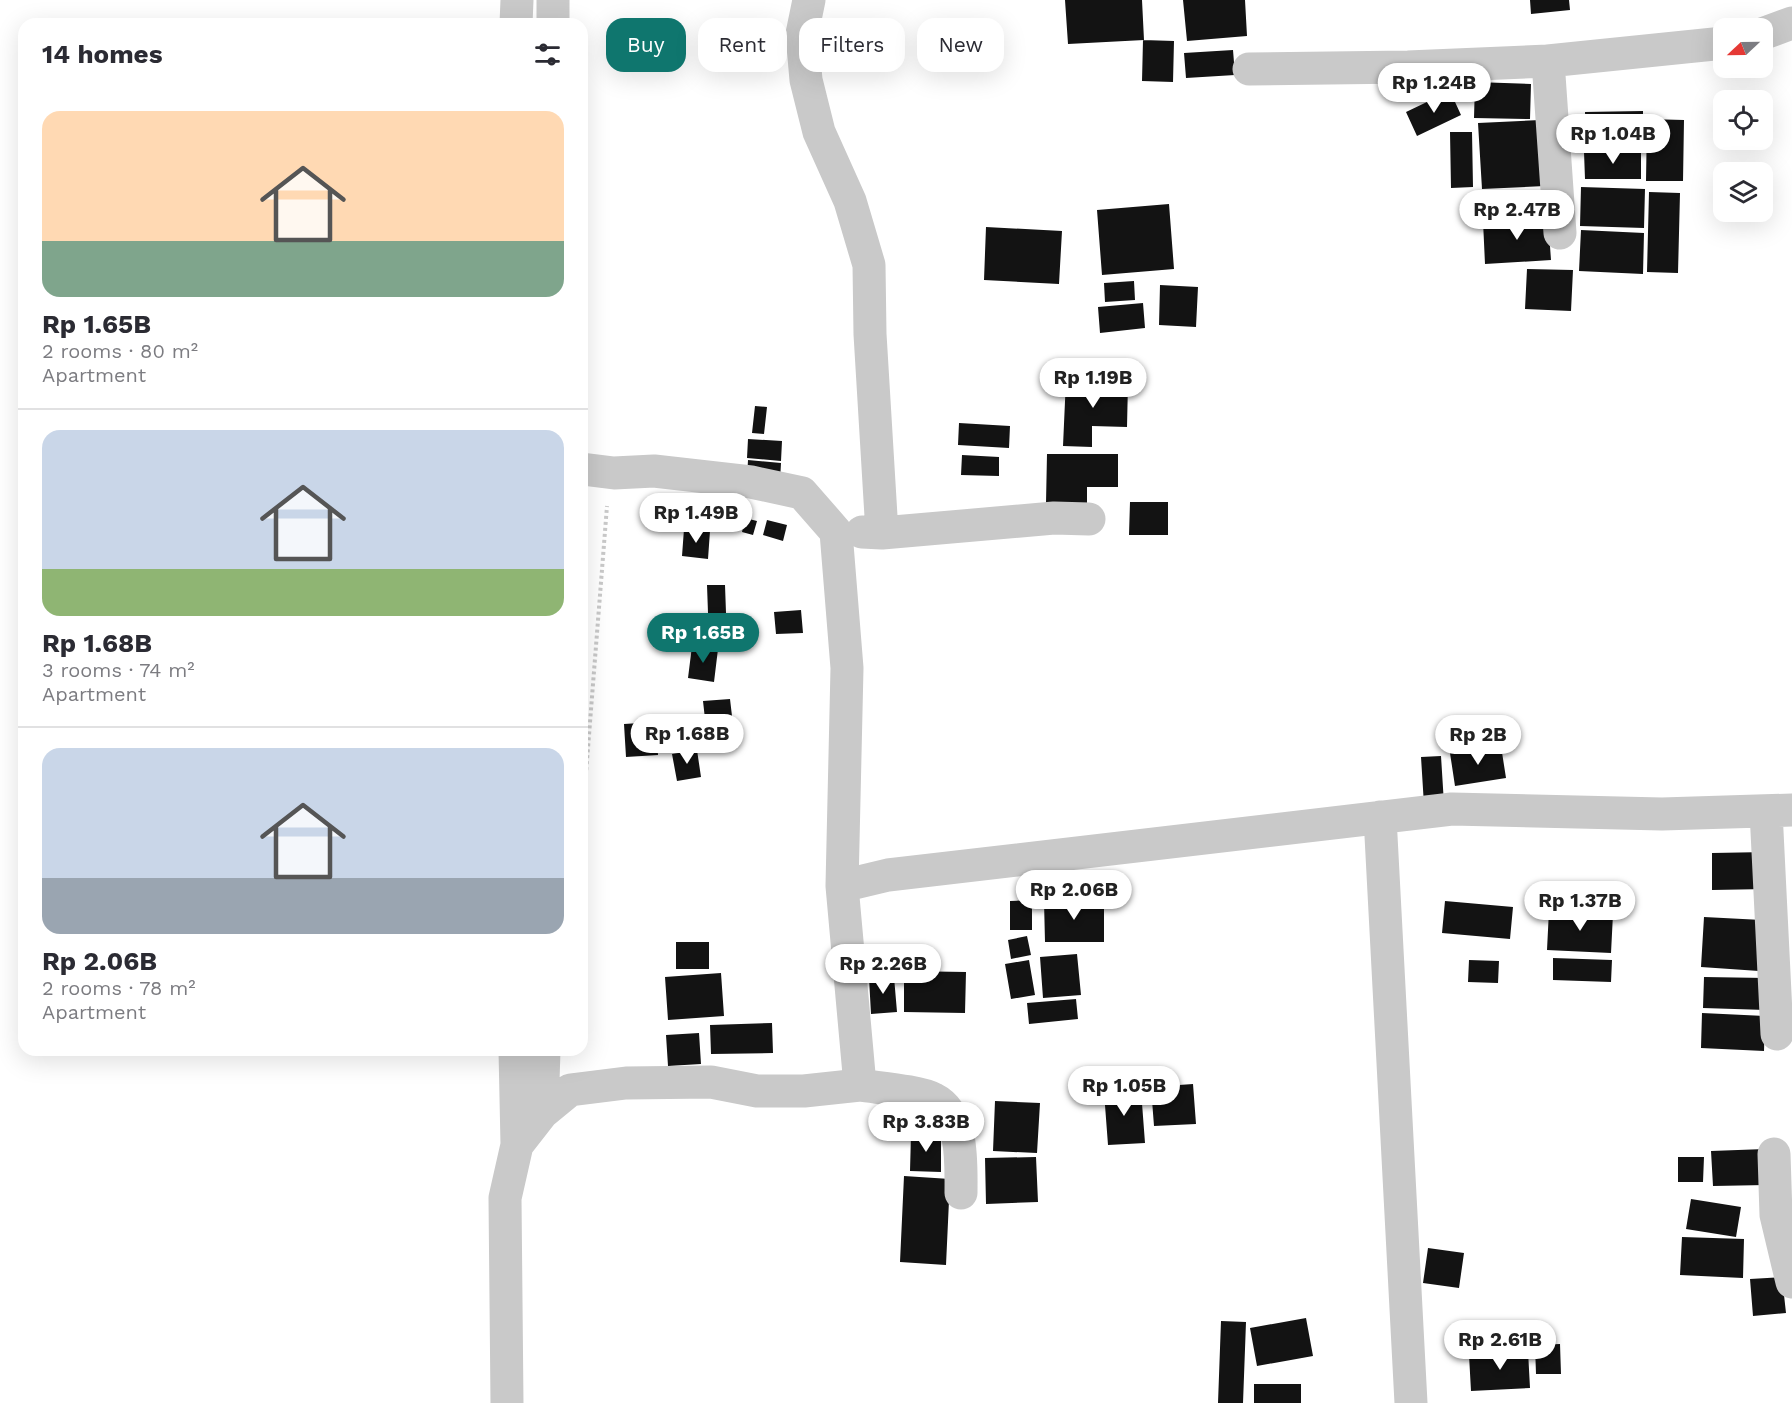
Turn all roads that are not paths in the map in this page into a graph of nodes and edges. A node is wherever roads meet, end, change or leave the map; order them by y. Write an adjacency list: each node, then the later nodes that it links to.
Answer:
1 (517, 0): 4 (street)
2 (553, 0): 5 (street)
3 (809, 0): 15 (street)
4 (516, 18)
5 (553, 18)
6 (1792, 23): 7 (street)
7 (1773, 30)
8 (1713, 44): 9 (street)
9 (1548, 61): 10 (street); 11 (street)
10 (1249, 69)
11 (1560, 233)
12 (588, 470): 14 (street)
13 (1089, 519): 15 (street)
14 (836, 532): 15 (street); 18 (street)
15 (882, 533)
16 (1779, 810): 17 (street); 19 (street)
17 (1380, 818): 18 (street); 29 (street)
18 (842, 886): 22 (street)
19 (1777, 1034)
20 (515, 1056): 24 (street)
21 (543, 1056): 23 (street)
22 (860, 1085): 23 (street); 26 (street)
23 (542, 1113): 24 (street)
24 (517, 1146): 28 (street)
25 (1774, 1154): 27 (street)
26 (961, 1193)
27 (1792, 1282)
28 (507, 1403)
29 (1411, 1403)

